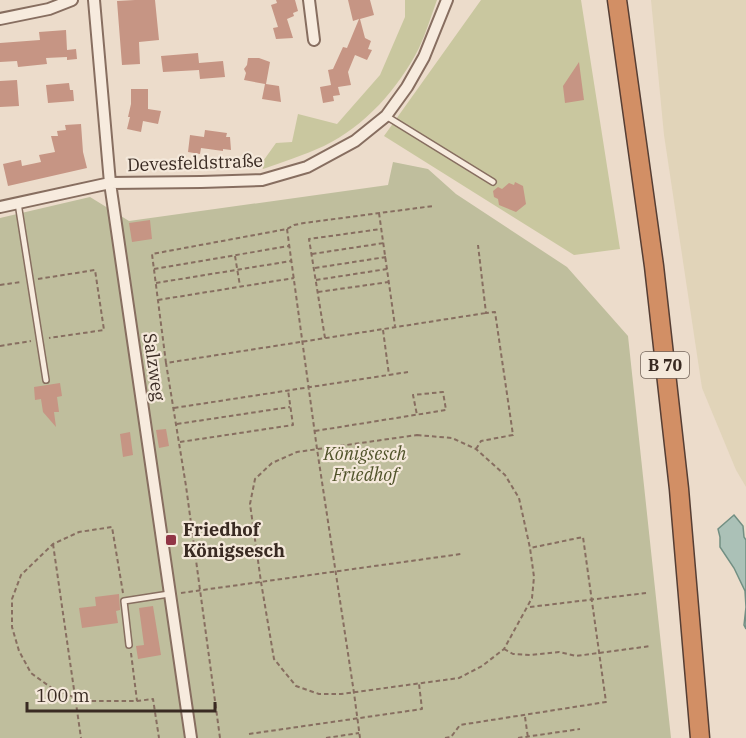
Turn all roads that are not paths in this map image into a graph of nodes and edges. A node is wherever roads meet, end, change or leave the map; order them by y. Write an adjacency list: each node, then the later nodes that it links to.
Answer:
1 (72, 0): 6 (street)
2 (94, 0): 10 (street, Salzweg)
3 (309, 0): 7 (street)
4 (447, 0): 8 (street, Devesfeldstraße)
5 (617, 0): 16 (highway, B 70)
6 (0, 19)
7 (314, 40)
8 (386, 116): 9 (lane); 10 (street, Devesfeldstraße)
9 (493, 182)
10 (110, 183): 11 (street, Devesfeldstraße); 14 (street, Salzweg)
11 (18, 203): 12 (street, Devesfeldstraße); 13 (lane)
12 (0, 207)
13 (46, 380)
14 (169, 594): 15 (lane); 17 (street, Salzweg)
15 (129, 645)
16 (700, 735)
17 (191, 738)

